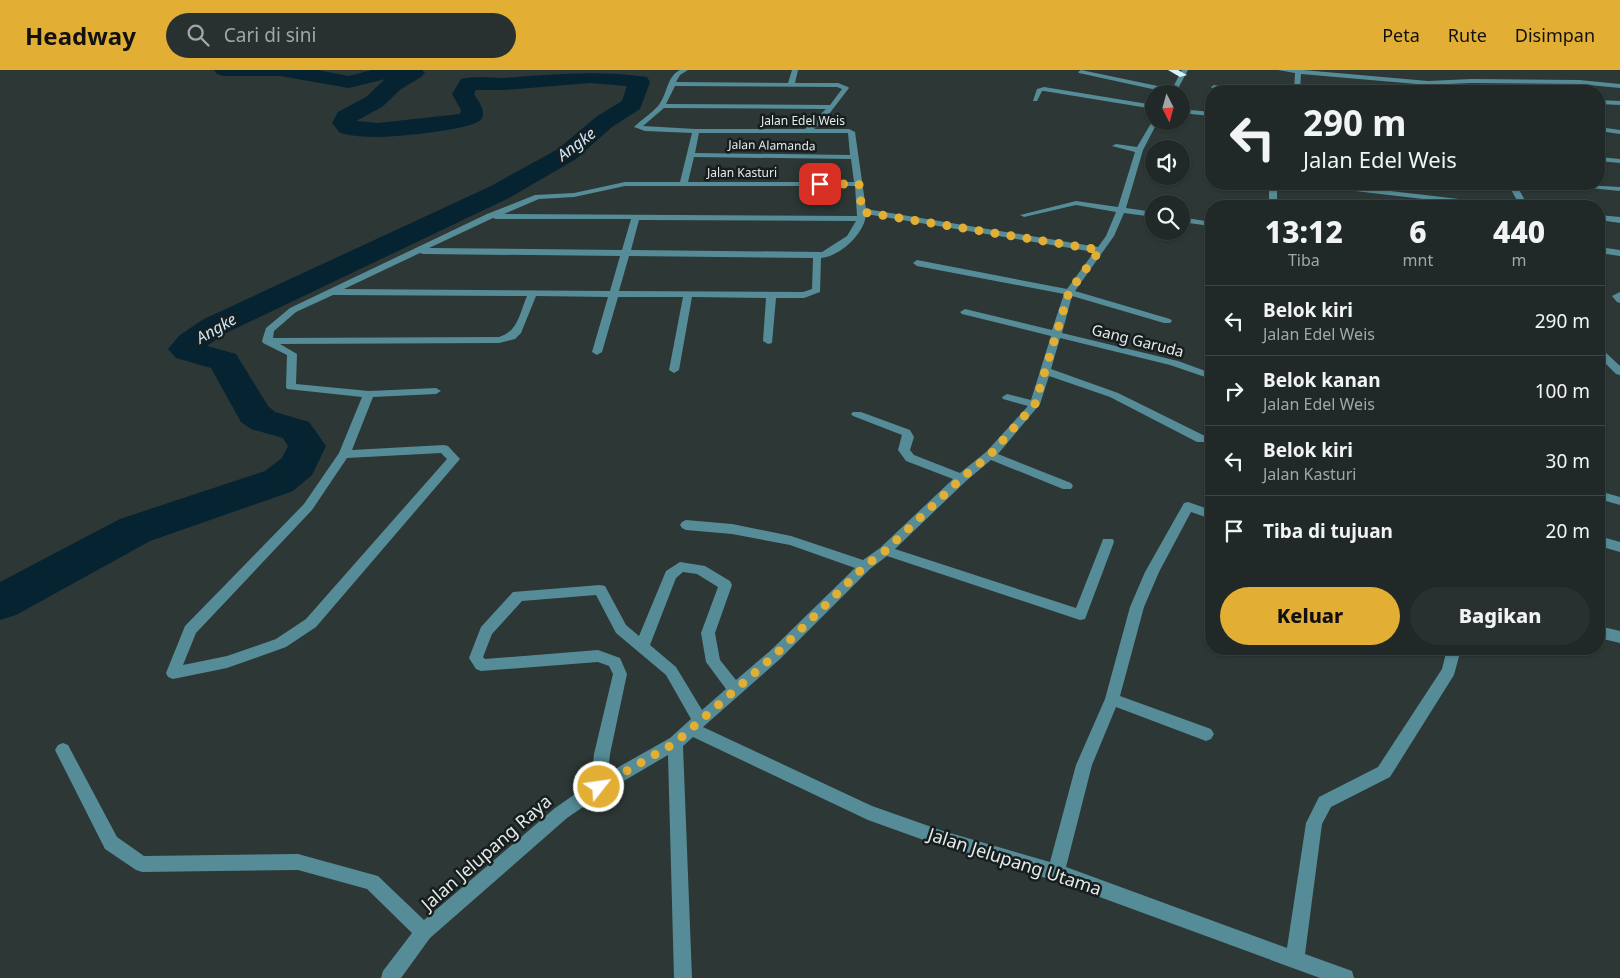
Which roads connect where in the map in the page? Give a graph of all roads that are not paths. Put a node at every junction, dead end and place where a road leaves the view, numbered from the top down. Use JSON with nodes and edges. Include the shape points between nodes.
{"nodes":[{"id":1,"x":685,"y":70,"type":"edge"},
{"id":2,"x":795,"y":70,"type":"edge"},
{"id":3,"x":1172,"y":70,"type":"edge"},
{"id":4,"x":1281,"y":70,"type":"edge"},
{"id":5,"x":1298,"y":71,"type":"edge"},
{"id":6,"x":1081,"y":72,"type":"dead end"},
{"id":7,"x":1184,"y":73,"type":"edge"},
{"id":8,"x":1428,"y":83,"type":"junction"},
{"id":9,"x":672,"y":84,"type":"junction"},
{"id":10,"x":791,"y":84,"type":"junction"},
{"id":11,"x":1177,"y":85,"type":"edge"},
{"id":12,"x":1297,"y":85,"type":"edge"},
{"id":13,"x":1441,"y":85,"type":"edge"},
{"id":14,"x":1145,"y":86,"type":"edge"},
{"id":15,"x":1620,"y":86,"type":"edge"},
{"id":16,"x":1036,"y":100,"type":"dead end"},
{"id":17,"x":1605,"y":102,"type":"edge"},
{"id":18,"x":1620,"y":103,"type":"edge"},
{"id":19,"x":662,"y":106,"type":"junction"},
{"id":20,"x":1145,"y":106,"type":"edge"},
{"id":21,"x":832,"y":107,"type":"junction"},
{"id":22,"x":1190,"y":112,"type":"edge"},
{"id":23,"x":1205,"y":113,"type":"edge"},
{"id":24,"x":1150,"y":130,"type":"edge"},
{"id":25,"x":696,"y":131,"type":"junction"},
{"id":26,"x":807,"y":131,"type":"junction"},
{"id":27,"x":1605,"y":131,"type":"edge"},
{"id":28,"x":1620,"y":132,"type":"edge"},
{"id":29,"x":1116,"y":146,"type":"dead end"},
{"id":30,"x":1139,"y":150,"type":"junction"},
{"id":31,"x":691,"y":155,"type":"junction"},
{"id":32,"x":853,"y":156,"type":"junction"},
{"id":33,"x":1605,"y":160,"type":"edge"},
{"id":34,"x":1620,"y":161,"type":"edge"},
{"id":35,"x":684,"y":183,"type":"junction"},
{"id":36,"x":859,"y":184,"type":"junction"},
{"id":37,"x":1605,"y":188,"type":"edge"},
{"id":38,"x":1620,"y":189,"type":"edge"},
{"id":39,"x":1364,"y":190,"type":"edge"},
{"id":40,"x":1450,"y":200,"type":"edge"},
{"id":41,"x":1121,"y":210,"type":"junction"},
{"id":42,"x":1145,"y":214,"type":"edge"},
{"id":43,"x":862,"y":215,"type":"junction"},
{"id":44,"x":1024,"y":215,"type":"dead end"},
{"id":45,"x":490,"y":216,"type":"junction"},
{"id":46,"x":636,"y":217,"type":"junction"},
{"id":47,"x":1605,"y":219,"type":"edge"},
{"id":48,"x":1190,"y":220,"type":"edge"},
{"id":49,"x":1620,"y":220,"type":"edge"},
{"id":50,"x":1205,"y":223,"type":"edge"},
{"id":51,"x":1100,"y":250,"type":"junction"},
{"id":52,"x":420,"y":251,"type":"junction"},
{"id":53,"x":1605,"y":251,"type":"edge"},
{"id":54,"x":627,"y":252,"type":"junction"},
{"id":55,"x":1620,"y":253,"type":"edge"},
{"id":56,"x":817,"y":255,"type":"junction"},
{"id":57,"x":917,"y":263,"type":"dead end"},
{"id":58,"x":331,"y":292,"type":"junction"},
{"id":59,"x":1069,"y":292,"type":"junction"},
{"id":60,"x":532,"y":294,"type":"junction"},
{"id":61,"x":612,"y":295,"type":"junction"},
{"id":62,"x":688,"y":295,"type":"junction"},
{"id":63,"x":771,"y":295,"type":"junction"},
{"id":64,"x":1620,"y":295,"type":"edge"},
{"id":65,"x":1620,"y":300,"type":"edge"},
{"id":66,"x":965,"y":312,"type":"dead end"},
{"id":67,"x":1167,"y":321,"type":"dead end"},
{"id":68,"x":1057,"y":335,"type":"junction"},
{"id":69,"x":267,"y":341,"type":"junction"},
{"id":70,"x":768,"y":341,"type":"dead end"},
{"id":71,"x":597,"y":352,"type":"dead end"},
{"id":72,"x":1605,"y":357,"type":"edge"},
{"id":73,"x":674,"y":370,"type":"dead end"},
{"id":74,"x":1619,"y":370,"type":"edge"},
{"id":75,"x":1046,"y":372,"type":"junction"},
{"id":76,"x":1205,"y":374,"type":"edge"},
{"id":77,"x":436,"y":392,"type":"dead end"},
{"id":78,"x":369,"y":394,"type":"junction"},
{"id":79,"x":1007,"y":397,"type":"dead end"},
{"id":80,"x":1035,"y":404,"type":"junction"},
{"id":81,"x":857,"y":414,"type":"dead end"},
{"id":82,"x":1201,"y":439,"type":"dead end"},
{"id":83,"x":344,"y":454,"type":"junction"},
{"id":84,"x":990,"y":455,"type":"junction"},
{"id":85,"x":962,"y":478,"type":"junction"},
{"id":86,"x":1067,"y":486,"type":"dead end"},
{"id":87,"x":1605,"y":497,"type":"edge"},
{"id":88,"x":1620,"y":501,"type":"edge"},
{"id":89,"x":1205,"y":513,"type":"edge"},
{"id":90,"x":686,"y":525,"type":"dead end"},
{"id":91,"x":1108,"y":542,"type":"dead end"},
{"id":92,"x":1605,"y":543,"type":"edge"},
{"id":93,"x":1620,"y":547,"type":"edge"},
{"id":94,"x":885,"y":551,"type":"junction"},
{"id":95,"x":865,"y":566,"type":"junction"},
{"id":96,"x":1605,"y":633,"type":"edge"},
{"id":97,"x":1620,"y":637,"type":"edge"},
{"id":98,"x":642,"y":647,"type":"junction"},
{"id":99,"x":1453,"y":655,"type":"edge"},
{"id":100,"x":735,"y":690,"type":"junction"},
{"id":101,"x":1112,"y":699,"type":"junction"},
{"id":102,"x":696,"y":724,"type":"junction"},
{"id":103,"x":1206,"y":734,"type":"dead end"},
{"id":104,"x":675,"y":743,"type":"junction"},
{"id":105,"x":63,"y":750,"type":"dead end"},
{"id":106,"x":599,"y":787,"type":"junction"},
{"id":107,"x":1056,"y":872,"type":"junction"},
{"id":108,"x":424,"y":932,"type":"junction"},
{"id":109,"x":1295,"y":959,"type":"junction"},
{"id":110,"x":390,"y":978,"type":"edge"},
{"id":111,"x":683,"y":978,"type":"edge"},
{"id":112,"x":1345,"y":978,"type":"edge"}],
"edges":[{"from":1,"to":9,"type":"street","via":[[677,74]]},
{"from":2,"to":10,"type":"street"},
{"from":3,"to":7,"type":"highway"},
{"from":4,"to":5,"type":"street"},
{"from":5,"to":8,"type":"street"},
{"from":5,"to":12,"type":"street"},
{"from":6,"to":14,"type":"street"},
{"from":7,"to":11,"type":"street"},
{"from":8,"to":13,"type":"street"},
{"from":8,"to":15,"type":"street","via":[[1579,82]]},
{"from":9,"to":10,"type":"street"},
{"from":9,"to":19,"type":"street"},
{"from":10,"to":21,"type":"street","via":[[844,86],[846,88]]},
{"from":16,"to":20,"type":"street","via":[[1039,90],[1044,89]]},
{"from":17,"to":18,"type":"street"},
{"from":19,"to":21,"type":"street"},
{"from":19,"to":25,"type":"street","name":"Jalan Edel Weis","via":[[638,127]]},
{"from":21,"to":26,"type":"street"},
{"from":22,"to":23,"type":"street"},
{"from":24,"to":30,"type":"street","name":"Jalan Jelupang Raya"},
{"from":25,"to":26,"type":"street","name":"Jalan Edel Weis"},
{"from":25,"to":31,"type":"street"},
{"from":26,"to":32,"type":"street","name":"Jalan Edel Weis","via":[[851,132]]},
{"from":27,"to":28,"type":"street"},
{"from":29,"to":30,"type":"street"},
{"from":30,"to":41,"type":"street","name":"Jalan Jelupang Raya"},
{"from":31,"to":32,"type":"street","name":"Jalan Alamanda"},
{"from":31,"to":35,"type":"street"},
{"from":32,"to":36,"type":"street","name":"Jalan Edel Weis"},
{"from":33,"to":34,"type":"street"},
{"from":35,"to":36,"type":"street","name":"Jalan Kasturi"},
{"from":35,"to":45,"type":"street","name":"Jalan Kasturi","via":[[625,184],[574,195],[538,197]]},
{"from":36,"to":43,"type":"street","name":"Jalan Edel Weis"},
{"from":37,"to":38,"type":"street"},
{"from":39,"to":40,"type":"street"},
{"from":41,"to":42,"type":"street"},
{"from":41,"to":44,"type":"street","via":[[1076,203]]},
{"from":41,"to":51,"type":"street","name":"Jalan Jelupang Raya"},
{"from":43,"to":46,"type":"street"},
{"from":43,"to":51,"type":"street"},
{"from":43,"to":56,"type":"street","via":[[857,231],[846,242],[824,255]]},
{"from":45,"to":46,"type":"street"},
{"from":45,"to":52,"type":"street","name":"Jalan Kasturi"},
{"from":46,"to":54,"type":"street"},
{"from":47,"to":49,"type":"street"},
{"from":48,"to":50,"type":"street"},
{"from":51,"to":59,"type":"street","name":"Jalan Jelupang Raya"},
{"from":52,"to":54,"type":"street"},
{"from":52,"to":58,"type":"street","name":"Jalan Kasturi"},
{"from":53,"to":55,"type":"street"},
{"from":54,"to":56,"type":"street"},
{"from":54,"to":61,"type":"street"},
{"from":56,"to":63,"type":"street","via":[[817,290],[804,295]]},
{"from":57,"to":59,"type":"street"},
{"from":58,"to":60,"type":"street"},
{"from":58,"to":69,"type":"street","name":"Jalan Kasturi","via":[[293,310],[269,330]]},
{"from":59,"to":67,"type":"street"},
{"from":59,"to":68,"type":"street","name":"Jalan Jelupang Raya"},
{"from":60,"to":61,"type":"street"},
{"from":60,"to":69,"type":"street","via":[[518,332],[499,340]]},
{"from":61,"to":62,"type":"street"},
{"from":61,"to":71,"type":"street"},
{"from":62,"to":63,"type":"street"},
{"from":62,"to":73,"type":"street"},
{"from":63,"to":70,"type":"street"},
{"from":64,"to":65,"type":"street","via":[[1617,296]]},
{"from":66,"to":68,"type":"street","name":"Gang Garuda"},
{"from":68,"to":75,"type":"street","name":"Jalan Jelupang Raya"},
{"from":68,"to":76,"type":"street","name":"Gang Garuda","via":[[1174,363]]},
{"from":69,"to":78,"type":"street","via":[[292,354],[291,387]]},
{"from":72,"to":74,"type":"street"},
{"from":75,"to":80,"type":"street","name":"Jalan Jelupang Raya"},
{"from":75,"to":82,"type":"street","via":[[1114,395]]},
{"from":77,"to":78,"type":"street"},
{"from":78,"to":83,"type":"street"},
{"from":79,"to":80,"type":"street"},
{"from":80,"to":84,"type":"street","name":"Jalan Jelupang Raya"},
{"from":81,"to":85,"type":"street","via":[[906,433],[904,450],[910,458]]},
{"from":83,"to":83,"type":"street","via":[[308,507],[190,630],[174,673],[227,662],[281,643],[311,624],[454,459],[444,449]]},
{"from":84,"to":85,"type":"street","name":"Jalan Jelupang Raya"},
{"from":84,"to":86,"type":"street"},
{"from":85,"to":94,"type":"street","name":"Jalan Jelupang Raya"},
{"from":87,"to":88,"type":"street"},
{"from":89,"to":101,"type":"street","via":[[1188,506],[1152,572],[1137,607]]},
{"from":90,"to":95,"type":"street","via":[[792,542]]},
{"from":91,"to":94,"type":"street","via":[[1080,615]]},
{"from":92,"to":93,"type":"street"},
{"from":94,"to":95,"type":"street","name":"Jalan Jelupang Raya"},
{"from":95,"to":100,"type":"street","name":"Jalan Jelupang Raya"},
{"from":96,"to":97,"type":"street"},
{"from":98,"to":100,"type":"street","via":[[671,575],[680,567],[700,569],[725,585],[708,633],[713,662]]},
{"from":98,"to":102,"type":"street","via":[[671,671]]},
{"from":98,"to":106,"type":"street","via":[[621,628],[600,590],[518,596],[486,631],[476,658],[481,665],[598,656],[615,662],[620,674],[602,754]]},
{"from":99,"to":109,"type":"street","via":[[1449,671],[1384,772],[1325,802],[1314,823]]},
{"from":100,"to":102,"type":"street","name":"Jalan Jelupang Raya"},
{"from":101,"to":103,"type":"street"},
{"from":101,"to":107,"type":"street","via":[[1084,765]]},
{"from":102,"to":104,"type":"street","name":"Jalan Jelupang Raya"},
{"from":102,"to":107,"type":"street","name":"Jalan Jelupang Utama","via":[[868,812],[943,839]]},
{"from":104,"to":106,"type":"street","name":"Jalan Jelupang Raya"},
{"from":104,"to":111,"type":"street"},
{"from":105,"to":108,"type":"street","via":[[111,843],[142,864],[298,862],[372,882]]},
{"from":106,"to":108,"type":"street","name":"Jalan Jelupang Raya","via":[[561,813]]},
{"from":107,"to":109,"type":"street","name":"Jalan Jelupang Utama"},
{"from":108,"to":110,"type":"street","name":"Jalan Jelupang Raya"},
{"from":109,"to":112,"type":"street","name":"Jalan Jelupang Utama"}]}
